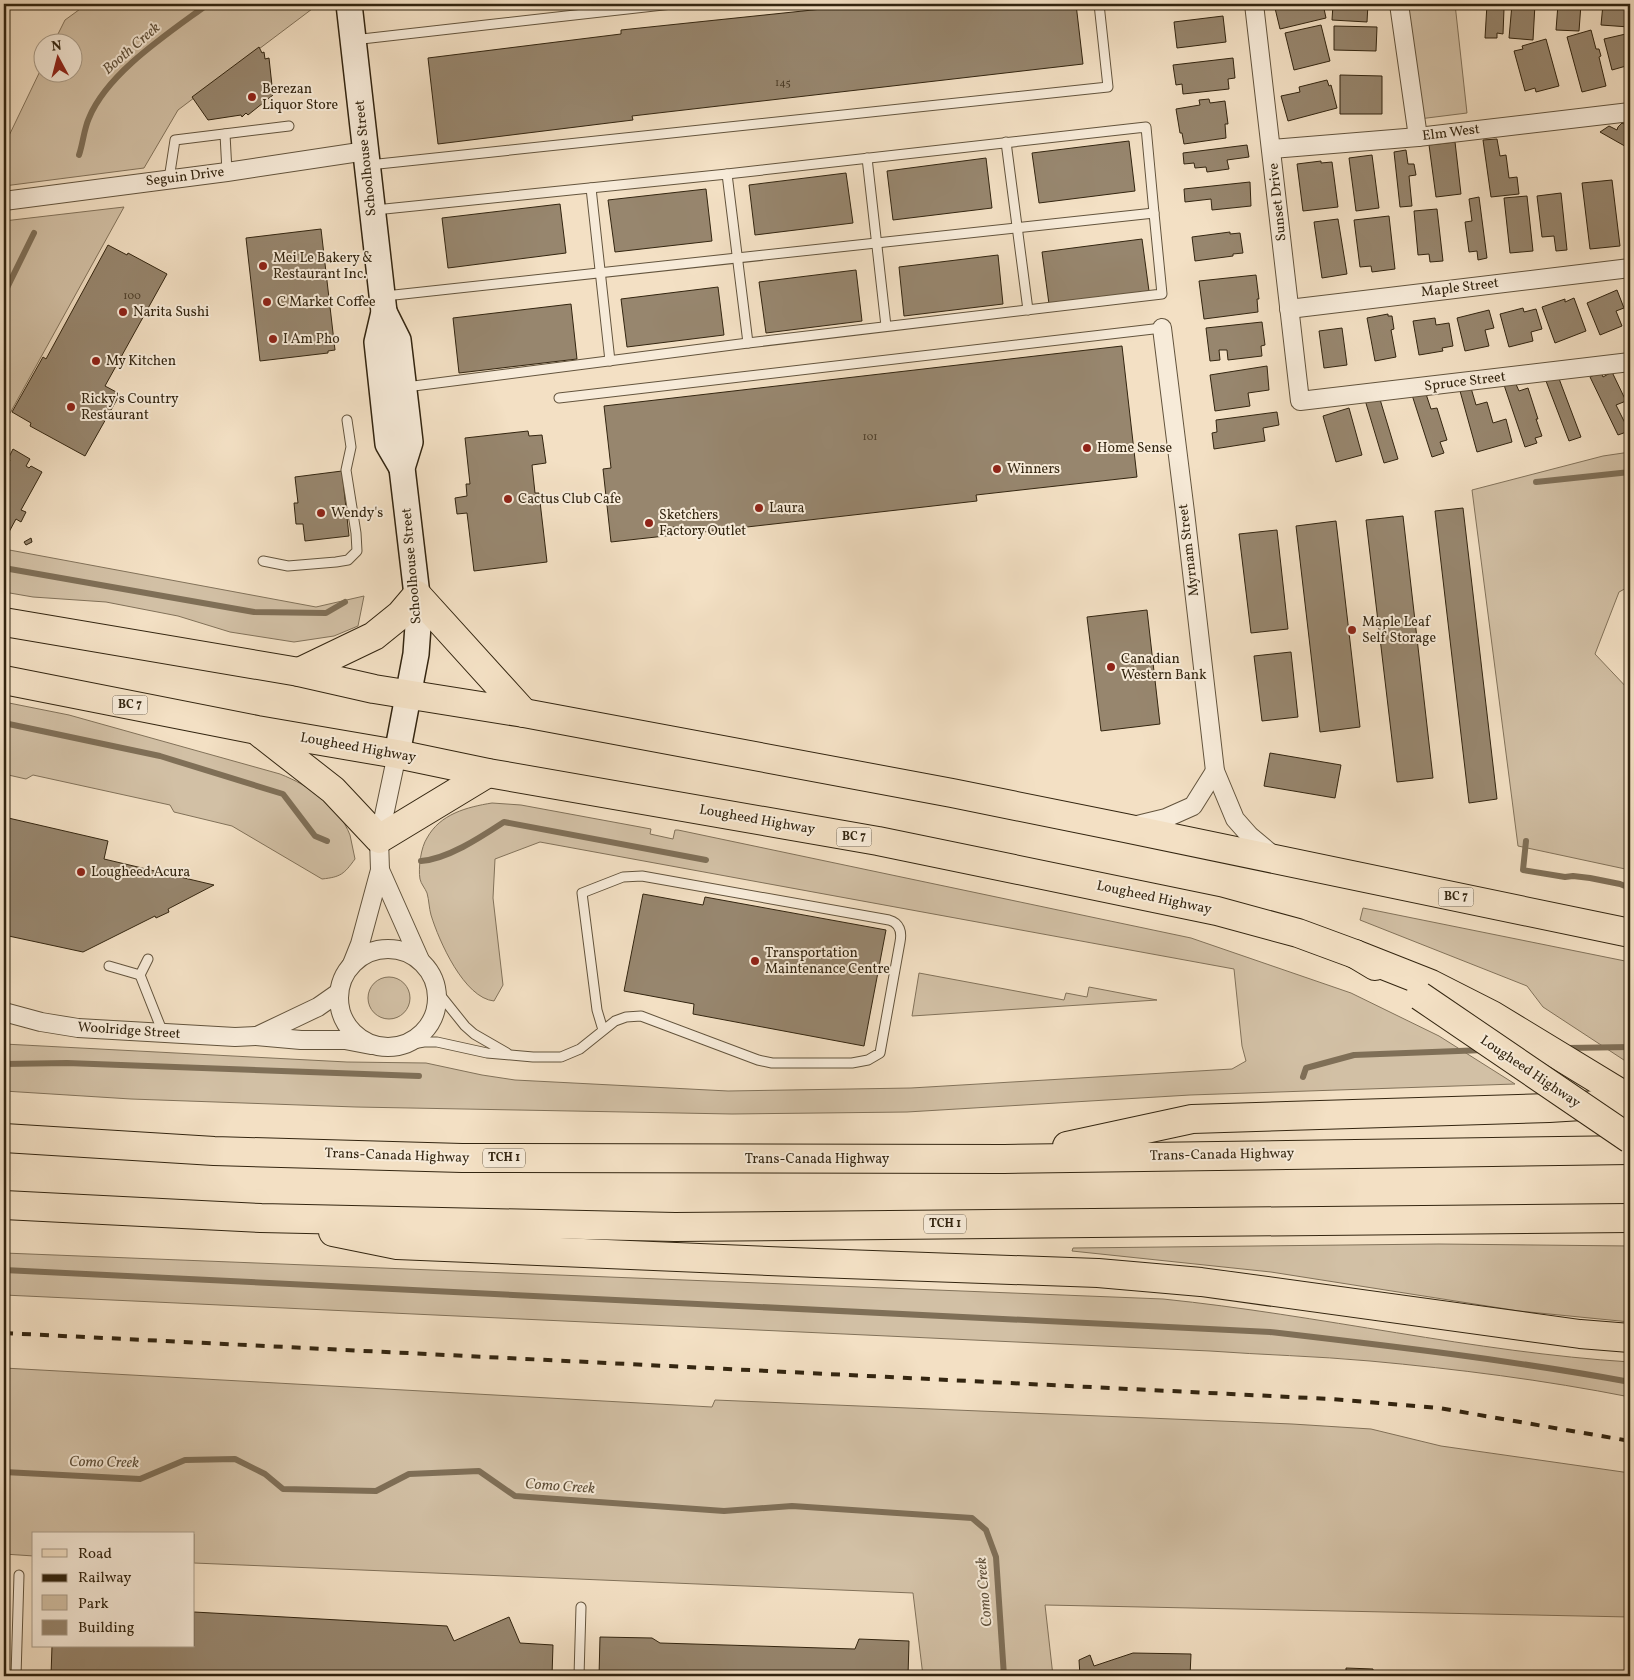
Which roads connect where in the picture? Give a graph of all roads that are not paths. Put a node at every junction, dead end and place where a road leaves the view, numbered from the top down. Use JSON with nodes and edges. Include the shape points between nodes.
{"nodes":[{"id":1,"x":349,"y":4,"type":"edge"},
{"id":2,"x":672,"y":4,"type":"edge"},
{"id":3,"x":1099,"y":4,"type":"edge"},
{"id":4,"x":1254,"y":4,"type":"edge"},
{"id":5,"x":1400,"y":4,"type":"edge"},
{"id":6,"x":353,"y":40,"type":"junction"},
{"id":7,"x":1630,"y":112,"type":"edge"},
{"id":8,"x":289,"y":126,"type":"dead end"},
{"id":9,"x":225,"y":134,"type":"junction"},
{"id":10,"x":1418,"y":137,"type":"junction"},
{"id":11,"x":1006,"y":142,"type":"junction"},
{"id":12,"x":1272,"y":149,"type":"junction"},
{"id":13,"x":367,"y":158,"type":"junction"},
{"id":14,"x":866,"y":158,"type":"junction"},
{"id":15,"x":227,"y":172,"type":"junction"},
{"id":16,"x":727,"y":174,"type":"junction"},
{"id":17,"x":169,"y":179,"type":"junction"},
{"id":18,"x":591,"y":188,"type":"junction"},
{"id":19,"x":4,"y":201,"type":"edge"},
{"id":20,"x":372,"y":210,"type":"junction"},
{"id":21,"x":1154,"y":213,"type":"junction"},
{"id":22,"x":1018,"y":228,"type":"junction"},
{"id":23,"x":877,"y":243,"type":"junction"},
{"id":24,"x":737,"y":258,"type":"junction"},
{"id":25,"x":1630,"y":268,"type":"edge"},
{"id":26,"x":600,"y":273,"type":"junction"},
{"id":27,"x":383,"y":304,"type":"junction"},
{"id":28,"x":1289,"y":309,"type":"junction"},
{"id":29,"x":1028,"y":310,"type":"junction"},
{"id":30,"x":886,"y":326,"type":"junction"},
{"id":31,"x":1162,"y":328,"type":"joint"},
{"id":32,"x":748,"y":343,"type":"junction"},
{"id":33,"x":610,"y":361,"type":"junction"},
{"id":34,"x":1630,"y":362,"type":"edge"},
{"id":35,"x":404,"y":387,"type":"junction"},
{"id":36,"x":559,"y":398,"type":"dead end"},
{"id":37,"x":1300,"y":401,"type":"joint"},
{"id":38,"x":347,"y":420,"type":"dead end"},
{"id":39,"x":402,"y":468,"type":"junction"},
{"id":40,"x":263,"y":562,"type":"dead end"},
{"id":41,"x":417,"y":595,"type":"junction"},
{"id":42,"x":4,"y":622,"type":"edge"},
{"id":43,"x":299,"y":672,"type":"junction"},
{"id":44,"x":4,"y":680,"type":"edge"},
{"id":45,"x":408,"y":694,"type":"junction"},
{"id":46,"x":524,"y":713,"type":"junction"},
{"id":47,"x":257,"y":730,"type":"junction"},
{"id":48,"x":397,"y":754,"type":"junction"},
{"id":49,"x":1215,"y":771,"type":"junction"},
{"id":50,"x":488,"y":773,"type":"junction"},
{"id":51,"x":1125,"y":828,"type":"junction"},
{"id":52,"x":379,"y":839,"type":"junction"},
{"id":53,"x":1281,"y":861,"type":"junction"},
{"id":54,"x":380,"y":870,"type":"junction"},
{"id":55,"x":1630,"y":933,"type":"edge"},
{"id":56,"x":1355,"y":954,"type":"junction"},
{"id":57,"x":148,"y":959,"type":"dead end"},
{"id":58,"x":420,"y":960,"type":"junction"},
{"id":59,"x":352,"y":964,"type":"junction"},
{"id":60,"x":109,"y":966,"type":"dead end"},
{"id":61,"x":140,"y":975,"type":"junction"},
{"id":62,"x":437,"y":991,"type":"junction"},
{"id":63,"x":338,"y":993,"type":"junction"},
{"id":64,"x":4,"y":1012,"type":"edge"},
{"id":65,"x":603,"y":1030,"type":"junction"},
{"id":66,"x":163,"y":1033,"type":"junction"},
{"id":67,"x":256,"y":1036,"type":"junction"},
{"id":68,"x":407,"y":1044,"type":"junction"},
{"id":69,"x":370,"y":1045,"type":"junction"},
{"id":70,"x":509,"y":1054,"type":"junction"},
{"id":71,"x":1630,"y":1099,"type":"edge"},
{"id":72,"x":1630,"y":1103,"type":"edge"},
{"id":73,"x":4,"y":1138,"type":"edge"},
{"id":74,"x":1630,"y":1139,"type":"edge"},
{"id":75,"x":1630,"y":1150,"type":"edge"},
{"id":76,"x":1004,"y":1159,"type":"junction"},
{"id":77,"x":4,"y":1204,"type":"edge"},
{"id":78,"x":261,"y":1218,"type":"junction"},
{"id":79,"x":1630,"y":1218,"type":"edge"},
{"id":80,"x":1630,"y":1338,"type":"edge"},
{"id":81,"x":19,"y":1575,"type":"dead end"},
{"id":82,"x":581,"y":1607,"type":"dead end"},
{"id":83,"x":16,"y":1676,"type":"edge"},
{"id":84,"x":579,"y":1676,"type":"edge"}],
"edges":[{"from":1,"to":6,"type":"main road","name":"Schoolhouse Street"},
{"from":2,"to":6,"type":"lane"},
{"from":3,"to":13,"type":"lane","via":[[1108,87]]},
{"from":4,"to":12,"type":"street","name":"Sunset Drive"},
{"from":5,"to":10,"type":"street"},
{"from":6,"to":13,"type":"main road","name":"Schoolhouse Street"},
{"from":7,"to":10,"type":"street","name":"Elm West"},
{"from":8,"to":9,"type":"lane"},
{"from":9,"to":15,"type":"lane"},
{"from":9,"to":17,"type":"lane","via":[[175,140]]},
{"from":10,"to":12,"type":"street","name":"Elm West"},
{"from":11,"to":14,"type":"lane"},
{"from":11,"to":21,"type":"lane","via":[[1146,127]]},
{"from":11,"to":22,"type":"lane"},
{"from":12,"to":28,"type":"street","name":"Sunset Drive"},
{"from":13,"to":15,"type":"street","name":"Seguin Drive"},
{"from":13,"to":20,"type":"main road","name":"Schoolhouse Street"},
{"from":14,"to":16,"type":"lane"},
{"from":14,"to":23,"type":"lane"},
{"from":15,"to":17,"type":"street","name":"Seguin Drive"},
{"from":16,"to":18,"type":"lane"},
{"from":16,"to":24,"type":"lane"},
{"from":17,"to":19,"type":"street","name":"Seguin Drive"},
{"from":18,"to":20,"type":"lane"},
{"from":18,"to":26,"type":"lane"},
{"from":20,"to":27,"type":"main road","name":"Schoolhouse Street"},
{"from":21,"to":22,"type":"lane"},
{"from":21,"to":29,"type":"lane","via":[[1162,294]]},
{"from":22,"to":23,"type":"lane"},
{"from":22,"to":29,"type":"lane"},
{"from":23,"to":24,"type":"lane"},
{"from":23,"to":30,"type":"lane"},
{"from":24,"to":26,"type":"lane"},
{"from":24,"to":32,"type":"lane"},
{"from":25,"to":28,"type":"street","name":"Maple Street"},
{"from":26,"to":27,"type":"lane"},
{"from":26,"to":33,"type":"lane"},
{"from":27,"to":35,"type":"main road","name":"Schoolhouse Street","via":[[398,340]]},
{"from":27,"to":39,"type":"main road","name":"Schoolhouse Street","via":[[377,342],[388,444]]},
{"from":28,"to":37,"type":"street","name":"Sunset Drive"},
{"from":29,"to":30,"type":"lane"},
{"from":30,"to":32,"type":"lane"},
{"from":31,"to":36,"type":"lane"},
{"from":31,"to":49,"type":"street","name":"Myrnam Street"},
{"from":32,"to":33,"type":"lane"},
{"from":33,"to":35,"type":"lane"},
{"from":34,"to":37,"type":"street","name":"Spruce Street"},
{"from":35,"to":39,"type":"main road","name":"Schoolhouse Street","via":[[410,442]]},
{"from":38,"to":40,"type":"lane","via":[[351,447],[346,470],[356,551],[348,560],[336,562],[288,566]]},
{"from":39,"to":41,"type":"main road","name":"Schoolhouse Street"},
{"from":41,"to":43,"type":"main road","via":[[400,615],[374,636]]},
{"from":41,"to":45,"type":"main road","name":"Schoolhouse Street","via":[[416,654]]},
{"from":41,"to":46,"type":"main road"},
{"from":42,"to":43,"type":"main road","number":"BC 7"},
{"from":43,"to":45,"type":"main road","number":"BC 7"},
{"from":44,"to":47,"type":"main road","name":"Lougheed Highway","number":"BC 7"},
{"from":45,"to":46,"type":"main road","number":"BC 7"},
{"from":45,"to":48,"type":"main road","name":"Schoolhouse Street"},
{"from":46,"to":51,"type":"main road","number":"BC 7"},
{"from":47,"to":48,"type":"main road","name":"Lougheed Highway","number":"BC 7"},
{"from":47,"to":52,"type":"main road","via":[[333,790]]},
{"from":48,"to":50,"type":"main road","name":"Lougheed Highway","number":"BC 7"},
{"from":48,"to":52,"type":"street","name":"Schoolhouse Street"},
{"from":49,"to":51,"type":"street","via":[[1193,806],[1166,818]]},
{"from":49,"to":53,"type":"street","name":"Myrnam Street","via":[[1235,819]]},
{"from":50,"to":52,"type":"main road"},
{"from":50,"to":56,"type":"main road","name":"Lougheed Highway","number":"BC 7","via":[[878,841],[1198,907],[1298,933]]},
{"from":51,"to":53,"type":"main road","number":"BC 7"},
{"from":52,"to":54,"type":"street","name":"Schoolhouse Street"},
{"from":53,"to":55,"type":"main road","number":"BC 7"},
{"from":54,"to":58,"type":"street","name":"Schoolhouse Street"},
{"from":54,"to":59,"type":"street","name":"Schoolhouse Street"},
{"from":56,"to":71,"type":"main road","via":[[1492,1015]]},
{"from":56,"to":74,"type":"main road","name":"Lougheed Highway","number":"BC 7","bridge":true},
{"from":57,"to":61,"type":"lane"},
{"from":58,"to":59,"type":"street","via":[[407,952],[392,949],[377,950]]},
{"from":58,"to":62,"type":"street","via":[[428,968]]},
{"from":59,"to":63,"type":"street"},
{"from":60,"to":61,"type":"lane"},
{"from":61,"to":66,"type":"lane"},
{"from":62,"to":68,"type":"street","via":[[437,1007],[431,1023],[421,1036]]},
{"from":62,"to":70,"type":"lane","via":[[474,1034]]},
{"from":63,"to":67,"type":"street","name":"Woolridge Street","via":[[318,1007]]},
{"from":63,"to":69,"type":"street","via":[[339,1009],[345,1024],[356,1037]]},
{"from":64,"to":66,"type":"street","name":"Woolridge Street","via":[[78,1028]]},
{"from":65,"to":65,"type":"lane","via":[[615,1021],[641,1016],[758,1060],[787,1064],[868,1060],[880,1053],[901,933],[898,926],[889,920],[642,876],[623,877],[582,893],[597,1010]]},
{"from":65,"to":70,"type":"lane","via":[[580,1049],[561,1057]]},
{"from":66,"to":67,"type":"street","name":"Woolridge Street"},
{"from":67,"to":69,"type":"street","name":"Woolridge Street","via":[[345,1040]]},
{"from":68,"to":69,"type":"street","via":[[395,1048]]},
{"from":68,"to":70,"type":"lane","via":[[437,1042],[487,1053]]},
{"from":72,"to":76,"type":"main road","via":[[1539,1109],[1192,1119]]},
{"from":73,"to":76,"type":"main road","name":"Trans-Canada Highway","number":"TCH 1","via":[[214,1151],[462,1158]]},
{"from":75,"to":76,"type":"main road","name":"Trans-Canada Highway","number":"TCH 1"},
{"from":77,"to":78,"type":"main road","number":"TCH 1"},
{"from":78,"to":79,"type":"main road","number":"TCH 1","via":[[675,1227]]},
{"from":78,"to":80,"type":"main road","via":[[397,1245],[1117,1275],[1201,1282]]},
{"from":81,"to":83,"type":"lane"},
{"from":82,"to":84,"type":"lane"}]}
